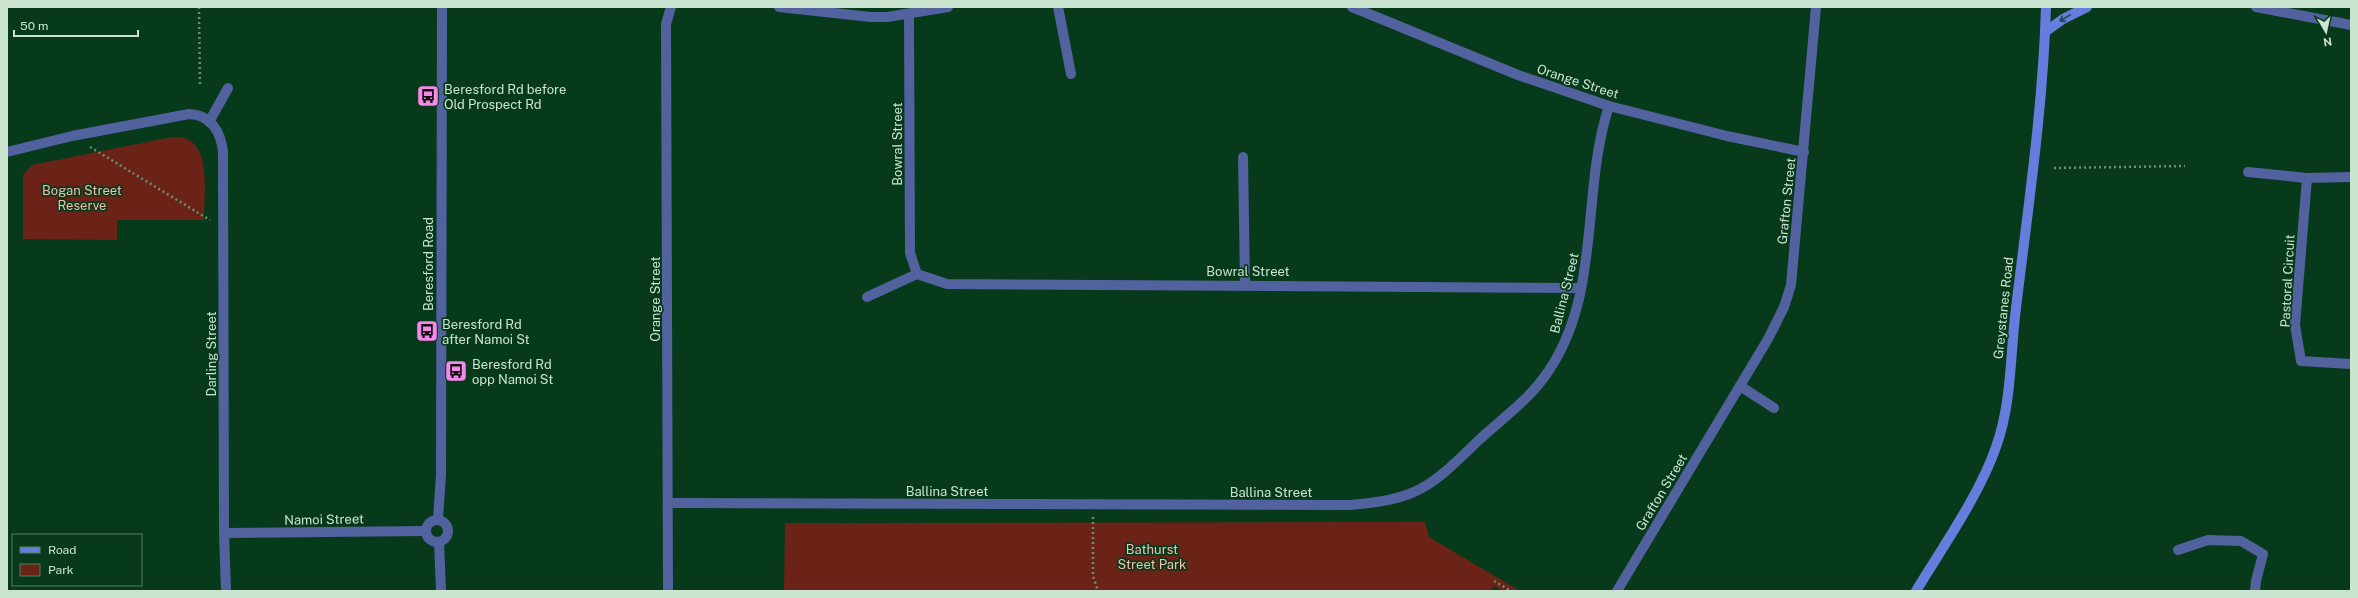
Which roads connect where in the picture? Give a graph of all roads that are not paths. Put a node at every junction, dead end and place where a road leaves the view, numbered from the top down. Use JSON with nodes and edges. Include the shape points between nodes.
{"nodes":[{"id":1,"x":442,"y":7,"type":"edge"},
{"id":2,"x":671,"y":7,"type":"edge"},
{"id":3,"x":779,"y":7,"type":"edge"},
{"id":4,"x":948,"y":7,"type":"edge"},
{"id":5,"x":1058,"y":7,"type":"edge"},
{"id":6,"x":1352,"y":7,"type":"edge"},
{"id":7,"x":1816,"y":7,"type":"edge"},
{"id":8,"x":2046,"y":7,"type":"edge"},
{"id":9,"x":2087,"y":7,"type":"edge"},
{"id":10,"x":2256,"y":7,"type":"edge"},
{"id":11,"x":909,"y":14,"type":"junction"},
{"id":12,"x":2351,"y":25,"type":"edge"},
{"id":13,"x":2045,"y":32,"type":"junction"},
{"id":14,"x":1071,"y":74,"type":"dead end"},
{"id":15,"x":228,"y":88,"type":"dead end"},
{"id":16,"x":1609,"y":106,"type":"junction"},
{"id":17,"x":209,"y":122,"type":"junction"},
{"id":18,"x":7,"y":152,"type":"edge"},
{"id":19,"x":1804,"y":152,"type":"junction"},
{"id":20,"x":1244,"y":157,"type":"dead end"},
{"id":21,"x":2248,"y":172,"type":"dead end"},
{"id":22,"x":2351,"y":177,"type":"edge"},
{"id":23,"x":2307,"y":178,"type":"junction"},
{"id":24,"x":917,"y":274,"type":"junction"},
{"id":25,"x":1245,"y":284,"type":"junction"},
{"id":26,"x":1581,"y":288,"type":"junction"},
{"id":27,"x":867,"y":297,"type":"dead end"},
{"id":28,"x":2351,"y":364,"type":"edge"},
{"id":29,"x":1740,"y":386,"type":"junction"},
{"id":30,"x":1774,"y":408,"type":"dead end"},
{"id":31,"x":668,"y":503,"type":"junction"},
{"id":32,"x":438,"y":520,"type":"junction"},
{"id":33,"x":426,"y":531,"type":"junction"},
{"id":34,"x":224,"y":533,"type":"junction"},
{"id":35,"x":439,"y":542,"type":"junction"},
{"id":36,"x":2178,"y":550,"type":"dead end"},
{"id":37,"x":226,"y":591,"type":"edge"},
{"id":38,"x":442,"y":591,"type":"edge"},
{"id":39,"x":668,"y":591,"type":"edge"},
{"id":40,"x":1617,"y":591,"type":"edge"},
{"id":41,"x":1916,"y":591,"type":"edge"},
{"id":42,"x":2255,"y":591,"type":"edge"}],
"edges":[{"from":1,"to":32,"type":"street","name":"Beresford Road","via":[[441,474]]},
{"from":2,"to":31,"type":"street","name":"Orange Street","via":[[666,24]]},
{"from":3,"to":11,"type":"street","via":[[871,17]]},
{"from":4,"to":11,"type":"street"},
{"from":5,"to":14,"type":"street"},
{"from":6,"to":16,"type":"street","name":"Orange Street","via":[[1518,75]]},
{"from":7,"to":19,"type":"street","name":"Grafton Street"},
{"from":8,"to":13,"type":"main road","name":"Greystanes Road"},
{"from":9,"to":13,"type":"main road","one_way":true},
{"from":10,"to":12,"type":"street"},
{"from":11,"to":24,"type":"street","name":"Bowral Street","via":[[910,253]]},
{"from":13,"to":41,"type":"main road","name":"Greystanes Road","via":[[2039,107],[2002,431],[1985,475]]},
{"from":15,"to":17,"type":"street"},
{"from":16,"to":19,"type":"street","name":"Orange Street","via":[[1727,136]]},
{"from":16,"to":26,"type":"street","name":"Ballina Street","via":[[1602,128],[1586,268]]},
{"from":17,"to":18,"type":"street","via":[[198,115],[188,114],[72,136]]},
{"from":17,"to":34,"type":"street","name":"Darling Street","via":[[217,130],[222,146]]},
{"from":19,"to":29,"type":"street","name":"Grafton Street","via":[[1791,285],[1784,307]]},
{"from":20,"to":25,"type":"street"},
{"from":21,"to":23,"type":"street"},
{"from":22,"to":23,"type":"street"},
{"from":23,"to":28,"type":"street","name":"Pastoral Circuit","via":[[2295,325],[2302,361]]},
{"from":24,"to":25,"type":"street","name":"Bowral Street","via":[[947,284]]},
{"from":24,"to":27,"type":"street"},
{"from":25,"to":26,"type":"street","name":"Bowral Street"},
{"from":26,"to":31,"type":"street","name":"Ballina Street","via":[[1566,341],[1537,386],[1441,476],[1412,494],[1400,498],[1350,505]]},
{"from":29,"to":30,"type":"street"},
{"from":29,"to":40,"type":"street","name":"Grafton Street"},
{"from":31,"to":39,"type":"street","name":"Orange Street"},
{"from":32,"to":33,"type":"street","via":[[430,522]]},
{"from":32,"to":35,"type":"street","via":[[444,522],[448,529],[446,538]]},
{"from":33,"to":34,"type":"street","name":"Namoi Street"},
{"from":33,"to":35,"type":"street","via":[[431,541]]},
{"from":34,"to":37,"type":"street","name":"Darling Street"},
{"from":35,"to":38,"type":"street"},
{"from":36,"to":42,"type":"street","via":[[2208,540],[2241,541],[2263,554]]}]}
